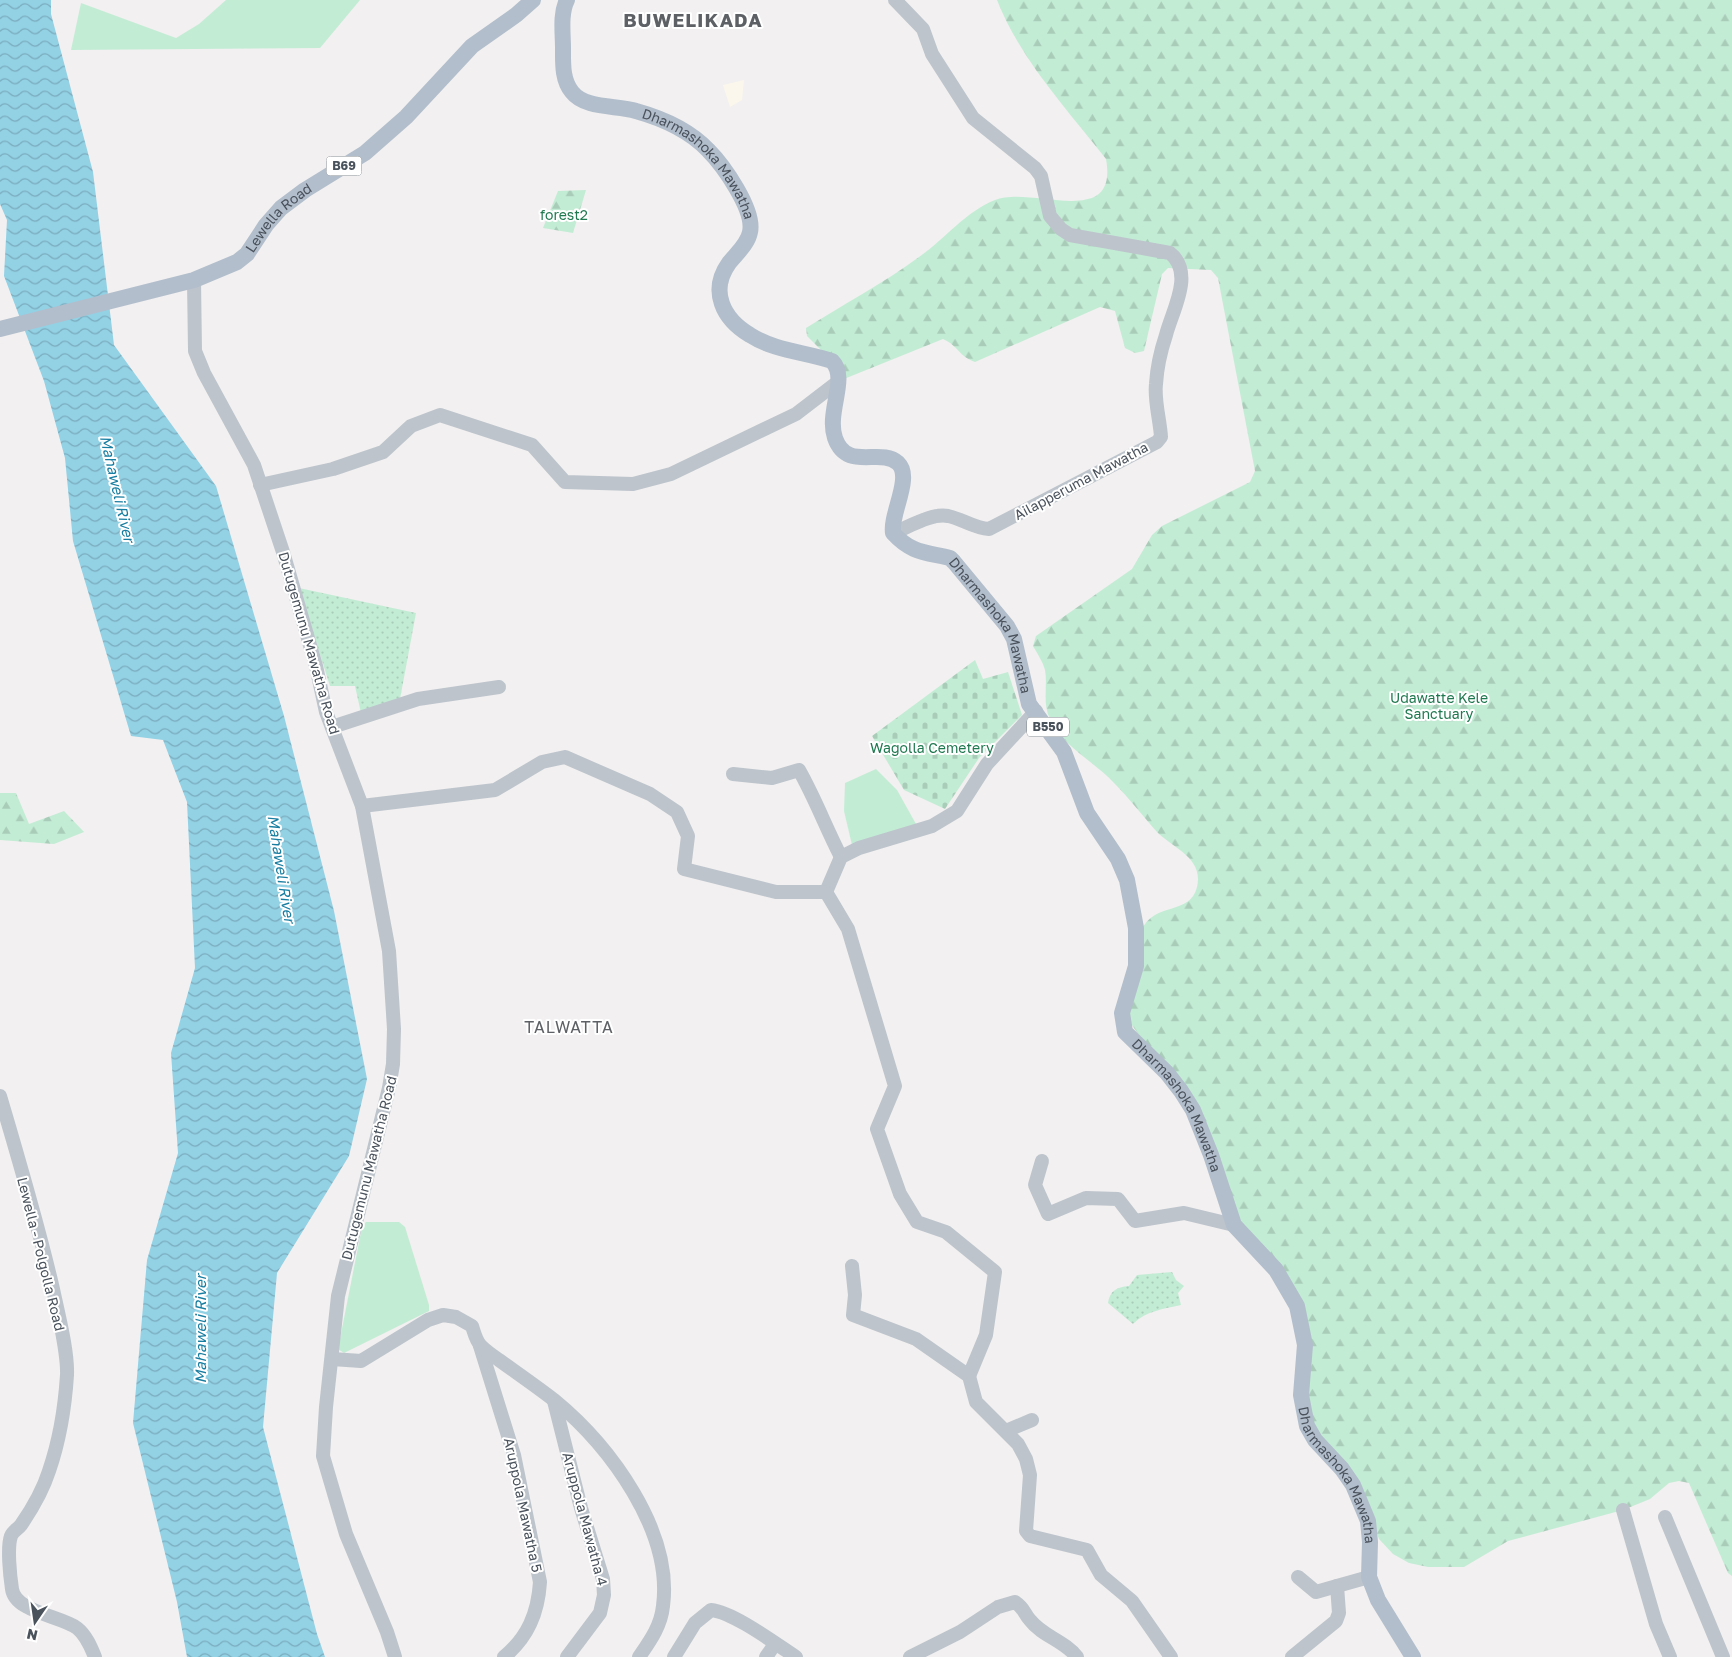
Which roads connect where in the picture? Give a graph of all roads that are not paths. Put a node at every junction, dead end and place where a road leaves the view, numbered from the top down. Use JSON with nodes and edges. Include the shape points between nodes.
{"nodes":[{"id":1,"x":533,"y":0,"type":"edge"},
{"id":2,"x":567,"y":0,"type":"edge"},
{"id":3,"x":896,"y":0,"type":"edge"},
{"id":4,"x":194,"y":280,"type":"junction"},
{"id":5,"x":4,"y":328,"type":"edge"},
{"id":6,"x":839,"y":381,"type":"junction"},
{"id":7,"x":260,"y":485,"type":"junction"},
{"id":8,"x":893,"y":533,"type":"junction"},
{"id":9,"x":500,"y":686,"type":"dead end"},
{"id":10,"x":1036,"y":711,"type":"junction"},
{"id":11,"x":332,"y":727,"type":"junction"},
{"id":12,"x":733,"y":774,"type":"dead end"},
{"id":13,"x":362,"y":806,"type":"junction"},
{"id":14,"x":840,"y":857,"type":"junction"},
{"id":15,"x":826,"y":892,"type":"junction"},
{"id":16,"x":0,"y":1096,"type":"edge"},
{"id":17,"x":1042,"y":1161,"type":"dead end"},
{"id":18,"x":1234,"y":1225,"type":"junction"},
{"id":19,"x":852,"y":1266,"type":"dead end"},
{"id":20,"x":480,"y":1346,"type":"junction"},
{"id":21,"x":332,"y":1359,"type":"junction"},
{"id":22,"x":969,"y":1376,"type":"junction"},
{"id":23,"x":554,"y":1401,"type":"junction"},
{"id":24,"x":1032,"y":1420,"type":"dead end"},
{"id":25,"x":1006,"y":1431,"type":"junction"},
{"id":26,"x":1623,"y":1510,"type":"dead end"},
{"id":27,"x":1665,"y":1517,"type":"dead end"},
{"id":28,"x":1298,"y":1577,"type":"dead end"},
{"id":29,"x":1369,"y":1577,"type":"junction"},
{"id":30,"x":1337,"y":1586,"type":"junction"},
{"id":31,"x":775,"y":1644,"type":"junction"},
{"id":32,"x":95,"y":1657,"type":"edge"},
{"id":33,"x":395,"y":1657,"type":"edge"},
{"id":34,"x":504,"y":1657,"type":"edge"},
{"id":35,"x":567,"y":1657,"type":"edge"},
{"id":36,"x":639,"y":1657,"type":"edge"},
{"id":37,"x":674,"y":1657,"type":"edge"},
{"id":38,"x":766,"y":1657,"type":"edge"},
{"id":39,"x":796,"y":1657,"type":"edge"},
{"id":40,"x":910,"y":1657,"type":"edge"},
{"id":41,"x":1077,"y":1657,"type":"edge"},
{"id":42,"x":1171,"y":1657,"type":"edge"},
{"id":43,"x":1292,"y":1657,"type":"edge"},
{"id":44,"x":1413,"y":1657,"type":"edge"},
{"id":45,"x":1670,"y":1657,"type":"edge"},
{"id":46,"x":1723,"y":1657,"type":"edge"}],
"edges":[{"from":1,"to":4,"type":"main road","name":"Lewella Road","number":"B69","via":[[468,50],[406,117],[365,153],[281,208],[242,259]]},
{"from":2,"to":6,"type":"main road","name":"Dharmashoka Mawatha","via":[[563,22],[564,73],[572,93],[591,103],[635,110],[665,121],[693,137],[708,149],[742,198],[751,232],[722,276],[718,292],[722,310],[749,335],[771,346],[832,361],[837,366]]},
{"from":3,"to":8,"type":"street","name":"Ailapperuma Mawatha","via":[[923,29],[932,54],[973,118],[1041,176],[1050,216],[1061,229],[1082,239],[1170,253],[1176,258],[1182,280],[1155,386],[1162,437],[989,529],[949,516],[939,516]]},
{"from":4,"to":5,"type":"main road","name":"Lewella Road","number":"B69"},
{"from":4,"to":7,"type":"street","name":"Dutugemunu Mawatha Road","via":[[195,351],[254,465]]},
{"from":6,"to":7,"type":"street","via":[[796,414],[671,474],[633,484],[565,482],[532,445],[440,416],[411,426],[383,452],[333,469]]},
{"from":6,"to":8,"type":"main road","via":[[832,423],[835,440],[854,457],[888,458],[902,469],[902,485],[893,515]]},
{"from":7,"to":11,"type":"street","name":"Dutugemunu Mawatha Road","via":[[283,552]]},
{"from":8,"to":10,"type":"main road","name":"Dharmashoka Mawatha","number":"B550","via":[[913,550],[950,558],[1007,626],[1017,650],[1026,695]]},
{"from":9,"to":11,"type":"street","via":[[418,699]]},
{"from":10,"to":14,"type":"street","via":[[987,764],[958,811],[932,826]]},
{"from":10,"to":18,"type":"main road","name":"Dharmashoka Mawatha","number":"B550","via":[[1064,752],[1087,813],[1118,859],[1127,880],[1136,928],[1136,966],[1122,1013],[1125,1032],[1167,1073],[1193,1110]]},
{"from":11,"to":13,"type":"street","name":"Dutugemunu Mawatha Road"},
{"from":12,"to":14,"type":"street","via":[[772,778],[799,770]]},
{"from":13,"to":15,"type":"street","via":[[495,790],[542,762],[565,757],[650,794],[677,812],[688,836],[684,869],[776,892]]},
{"from":13,"to":21,"type":"street","name":"Dutugemunu Mawatha Road","via":[[389,951],[393,1064],[390,1088],[338,1296]]},
{"from":14,"to":15,"type":"street"},
{"from":15,"to":22,"type":"street","via":[[848,929],[895,1086],[878,1129],[900,1194],[918,1222],[946,1232],[995,1272],[986,1335]]},
{"from":16,"to":32,"type":"street","name":"Lewella - Polgolla Road","via":[[49,1274],[67,1374],[50,1471],[40,1493],[12,1534],[9,1545],[12,1591],[16,1599],[26,1606],[78,1629]]},
{"from":17,"to":18,"type":"street","via":[[1035,1185],[1048,1214],[1086,1198],[1118,1198],[1135,1221],[1184,1213]]},
{"from":18,"to":29,"type":"main road","name":"Dharmashoka Mawatha","number":"B550","via":[[1276,1270],[1297,1306],[1305,1345],[1302,1410],[1314,1440],[1342,1469],[1363,1507],[1370,1542]]},
{"from":19,"to":22,"type":"street","via":[[853,1315],[916,1339]]},
{"from":20,"to":21,"type":"street","name":"Aruppola Mawatha 5","via":[[472,1326],[456,1317],[443,1315],[428,1320],[361,1361]]},
{"from":20,"to":23,"type":"street"},
{"from":20,"to":34,"type":"street","name":"Aruppola Mawatha 5","via":[[514,1455],[540,1582],[534,1617],[525,1635]]},
{"from":21,"to":33,"type":"street","name":"Dutugemunu Mawatha Road","via":[[323,1456],[346,1534]]},
{"from":22,"to":25,"type":"street","via":[[976,1402]]},
{"from":23,"to":35,"type":"street","name":"Aruppola Mawatha 4","via":[[603,1579],[604,1595],[600,1613]]},
{"from":23,"to":36,"type":"street","via":[[587,1430],[612,1459],[645,1516],[660,1554],[665,1581],[663,1608],[655,1632]]},
{"from":24,"to":25,"type":"street"},
{"from":25,"to":42,"type":"street","via":[[1018,1444],[1030,1475],[1026,1531],[1030,1536],[1087,1550],[1101,1575],[1132,1601]]},
{"from":26,"to":45,"type":"street","via":[[1656,1624]]},
{"from":27,"to":46,"type":"street"},
{"from":28,"to":30,"type":"street","via":[[1316,1592]]},
{"from":29,"to":30,"type":"street"},
{"from":29,"to":44,"type":"main road","name":"Dharmashoka Mawatha","number":"B550","via":[[1378,1600]]},
{"from":30,"to":43,"type":"street","via":[[1339,1613],[1336,1621]]},
{"from":31,"to":37,"type":"street","via":[[732,1617],[711,1610],[695,1623]]},
{"from":31,"to":38,"type":"street"},
{"from":31,"to":39,"type":"street"},
{"from":40,"to":41,"type":"street","via":[[960,1632],[998,1607],[1015,1602],[1024,1608],[1028,1619],[1040,1630]]}]}
